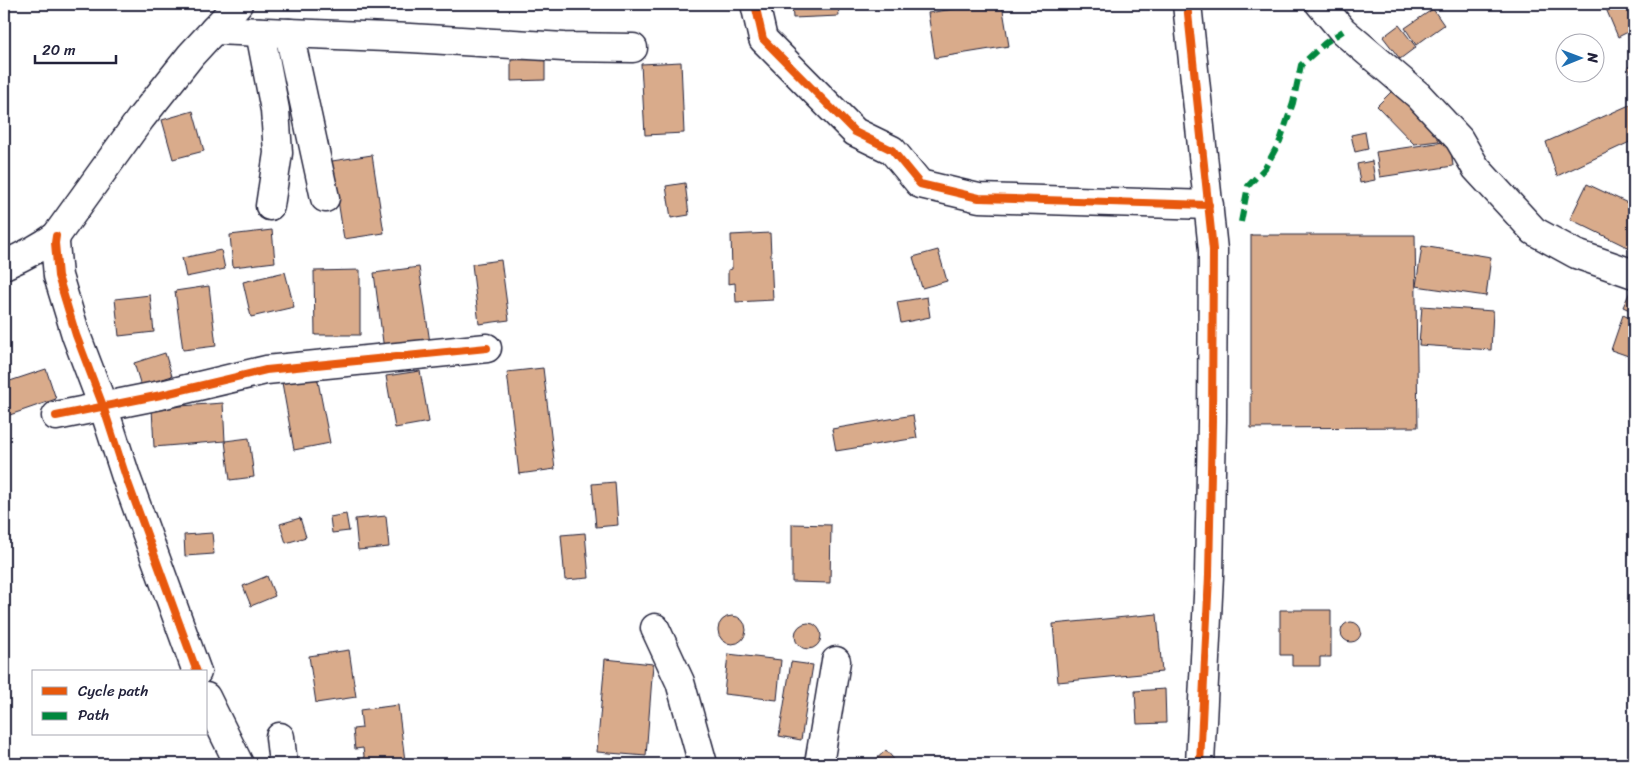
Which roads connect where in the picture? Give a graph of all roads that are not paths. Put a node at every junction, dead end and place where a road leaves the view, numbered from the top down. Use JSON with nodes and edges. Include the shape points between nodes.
{"nodes":[{"id":1,"x":238,"y":4,"type":"edge"},
{"id":2,"x":755,"y":4,"type":"edge"},
{"id":3,"x":1187,"y":4,"type":"edge"},
{"id":4,"x":1320,"y":4,"type":"edge"},
{"id":5,"x":214,"y":30,"type":"junction"},
{"id":6,"x":260,"y":32,"type":"junction"},
{"id":7,"x":289,"y":33,"type":"junction"},
{"id":8,"x":633,"y":48,"type":"dead end"},
{"id":9,"x":325,"y":198,"type":"dead end"},
{"id":10,"x":1209,"y":205,"type":"junction"},
{"id":11,"x":270,"y":206,"type":"dead end"},
{"id":12,"x":56,"y":236,"type":"junction"},
{"id":13,"x":4,"y":265,"type":"edge"},
{"id":14,"x":1634,"y":274,"type":"edge"},
{"id":15,"x":487,"y":348,"type":"dead end"},
{"id":16,"x":103,"y":406,"type":"junction"},
{"id":17,"x":56,"y":416,"type":"dead end"},
{"id":18,"x":655,"y":628,"type":"dead end"},
{"id":19,"x":836,"y":661,"type":"dead end"},
{"id":20,"x":195,"y":670,"type":"edge"},
{"id":21,"x":208,"y":701,"type":"edge"},
{"id":22,"x":280,"y":737,"type":"dead end"},
{"id":23,"x":239,"y":764,"type":"edge"},
{"id":24,"x":284,"y":764,"type":"edge"},
{"id":25,"x":703,"y":764,"type":"edge"},
{"id":26,"x":819,"y":764,"type":"edge"},
{"id":27,"x":1200,"y":764,"type":"edge"}],
"edges":[{"from":1,"to":5,"type":"street"},
{"from":2,"to":10,"type":"street","via":[[763,39],[855,132],[892,150],[920,184],[979,198]]},
{"from":3,"to":10,"type":"street"},
{"from":4,"to":14,"type":"street","via":[[1343,31],[1418,95],[1458,140],[1476,168],[1534,231],[1576,254]]},
{"from":5,"to":6,"type":"street"},
{"from":5,"to":12,"type":"street","via":[[141,118]]},
{"from":6,"to":7,"type":"street"},
{"from":6,"to":11,"type":"street","via":[[275,110],[278,153]]},
{"from":7,"to":8,"type":"street"},
{"from":7,"to":9,"type":"street"},
{"from":10,"to":27,"type":"street","via":[[1213,250],[1212,431]]},
{"from":12,"to":13,"type":"street"},
{"from":12,"to":16,"type":"street","via":[[58,276]]},
{"from":15,"to":16,"type":"street","via":[[266,370]]},
{"from":16,"to":17,"type":"street"},
{"from":16,"to":20,"type":"street"},
{"from":18,"to":25,"type":"street","via":[[680,682]]},
{"from":19,"to":26,"type":"street"},
{"from":21,"to":23,"type":"street"},
{"from":22,"to":24,"type":"street"}]}
